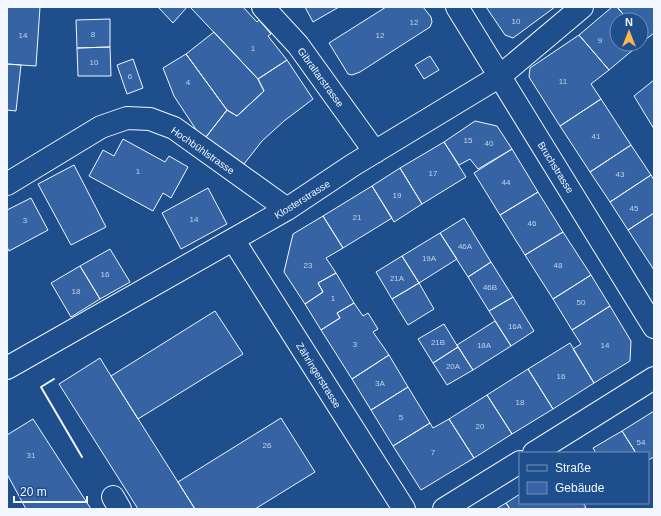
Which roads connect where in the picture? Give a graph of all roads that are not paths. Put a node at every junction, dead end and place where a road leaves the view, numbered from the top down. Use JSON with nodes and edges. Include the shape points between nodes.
{"nodes":[{"id":1,"x":263,"y":7,"type":"edge"},
{"id":2,"x":457,"y":7,"type":"edge"},
{"id":3,"x":582,"y":7,"type":"edge"},
{"id":4,"x":500,"y":76,"type":"junction"},
{"id":5,"x":375,"y":152,"type":"junction"},
{"id":6,"x":7,"y":184,"type":"edge"},
{"id":7,"x":287,"y":209,"type":"junction"},
{"id":8,"x":234,"y":241,"type":"junction"},
{"id":9,"x":654,"y":327,"type":"edge"},
{"id":10,"x":7,"y":368,"type":"edge"},
{"id":11,"x":654,"y":378,"type":"edge"},
{"id":12,"x":536,"y":452,"type":"edge"},
{"id":13,"x":519,"y":463,"type":"edge"},
{"id":14,"x":404,"y":509,"type":"edge"},
{"id":15,"x":444,"y":509,"type":"edge"}],
"edges":[{"from":1,"to":5,"type":"street","name":"Gibraltarstrasse","via":[[298,45]]},
{"from":2,"to":4,"type":"street","name":"Bruchstrasse"},
{"from":3,"to":4,"type":"street","name":"Klosterstrasse"},
{"from":4,"to":5,"type":"street","name":"Klosterstrasse"},
{"from":4,"to":9,"type":"street","name":"Bruchstrasse"},
{"from":5,"to":7,"type":"street","name":"Klosterstrasse"},
{"from":6,"to":7,"type":"street","name":"Hochbühlstrasse","via":[[101,127],[127,118],[150,118],[174,128]]},
{"from":7,"to":8,"type":"street","name":"Klosterstrasse"},
{"from":8,"to":10,"type":"street","name":"Klosterstrasse"},
{"from":8,"to":14,"type":"street","name":"Zähringerstrasse"},
{"from":11,"to":12,"type":"street"},
{"from":13,"to":15,"type":"street"}]}
